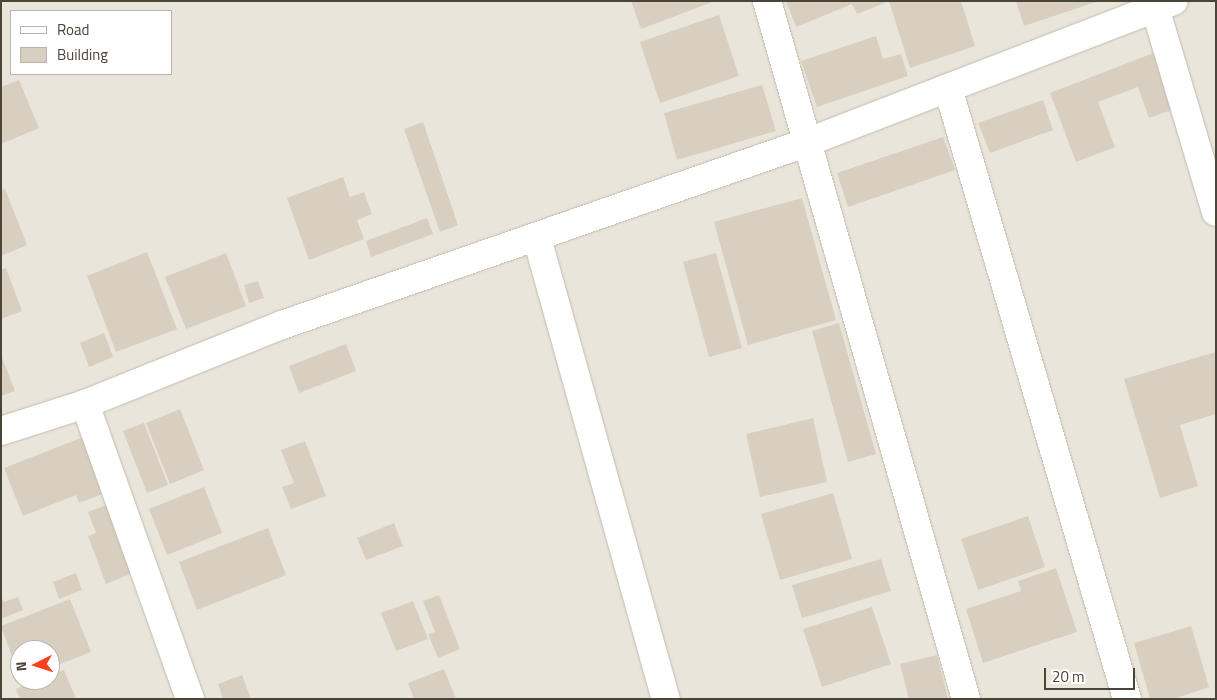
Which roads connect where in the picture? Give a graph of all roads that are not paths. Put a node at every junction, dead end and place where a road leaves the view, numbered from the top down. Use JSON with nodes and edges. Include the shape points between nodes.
{"nodes":[{"id":1,"x":767,"y":1,"type":"edge"},
{"id":2,"x":1161,"y":4,"type":"edge"},
{"id":3,"x":948,"y":88,"type":"junction"},
{"id":4,"x":808,"y":142,"type":"junction"},
{"id":5,"x":1216,"y":212,"type":"edge"},
{"id":6,"x":537,"y":238,"type":"junction"},
{"id":7,"x":85,"y":404,"type":"junction"},
{"id":8,"x":1,"y":432,"type":"edge"},
{"id":9,"x":190,"y":699,"type":"edge"},
{"id":10,"x":666,"y":699,"type":"edge"},
{"id":11,"x":966,"y":699,"type":"edge"},
{"id":12,"x":1127,"y":699,"type":"edge"}],
"edges":[{"from":1,"to":4,"type":"street"},
{"from":2,"to":3,"type":"street"},
{"from":2,"to":5,"type":"street"},
{"from":3,"to":4,"type":"street"},
{"from":3,"to":12,"type":"street"},
{"from":4,"to":6,"type":"street"},
{"from":4,"to":11,"type":"street"},
{"from":6,"to":7,"type":"street","via":[[282,325]]},
{"from":6,"to":10,"type":"street"},
{"from":7,"to":8,"type":"street"},
{"from":7,"to":9,"type":"street"}]}
